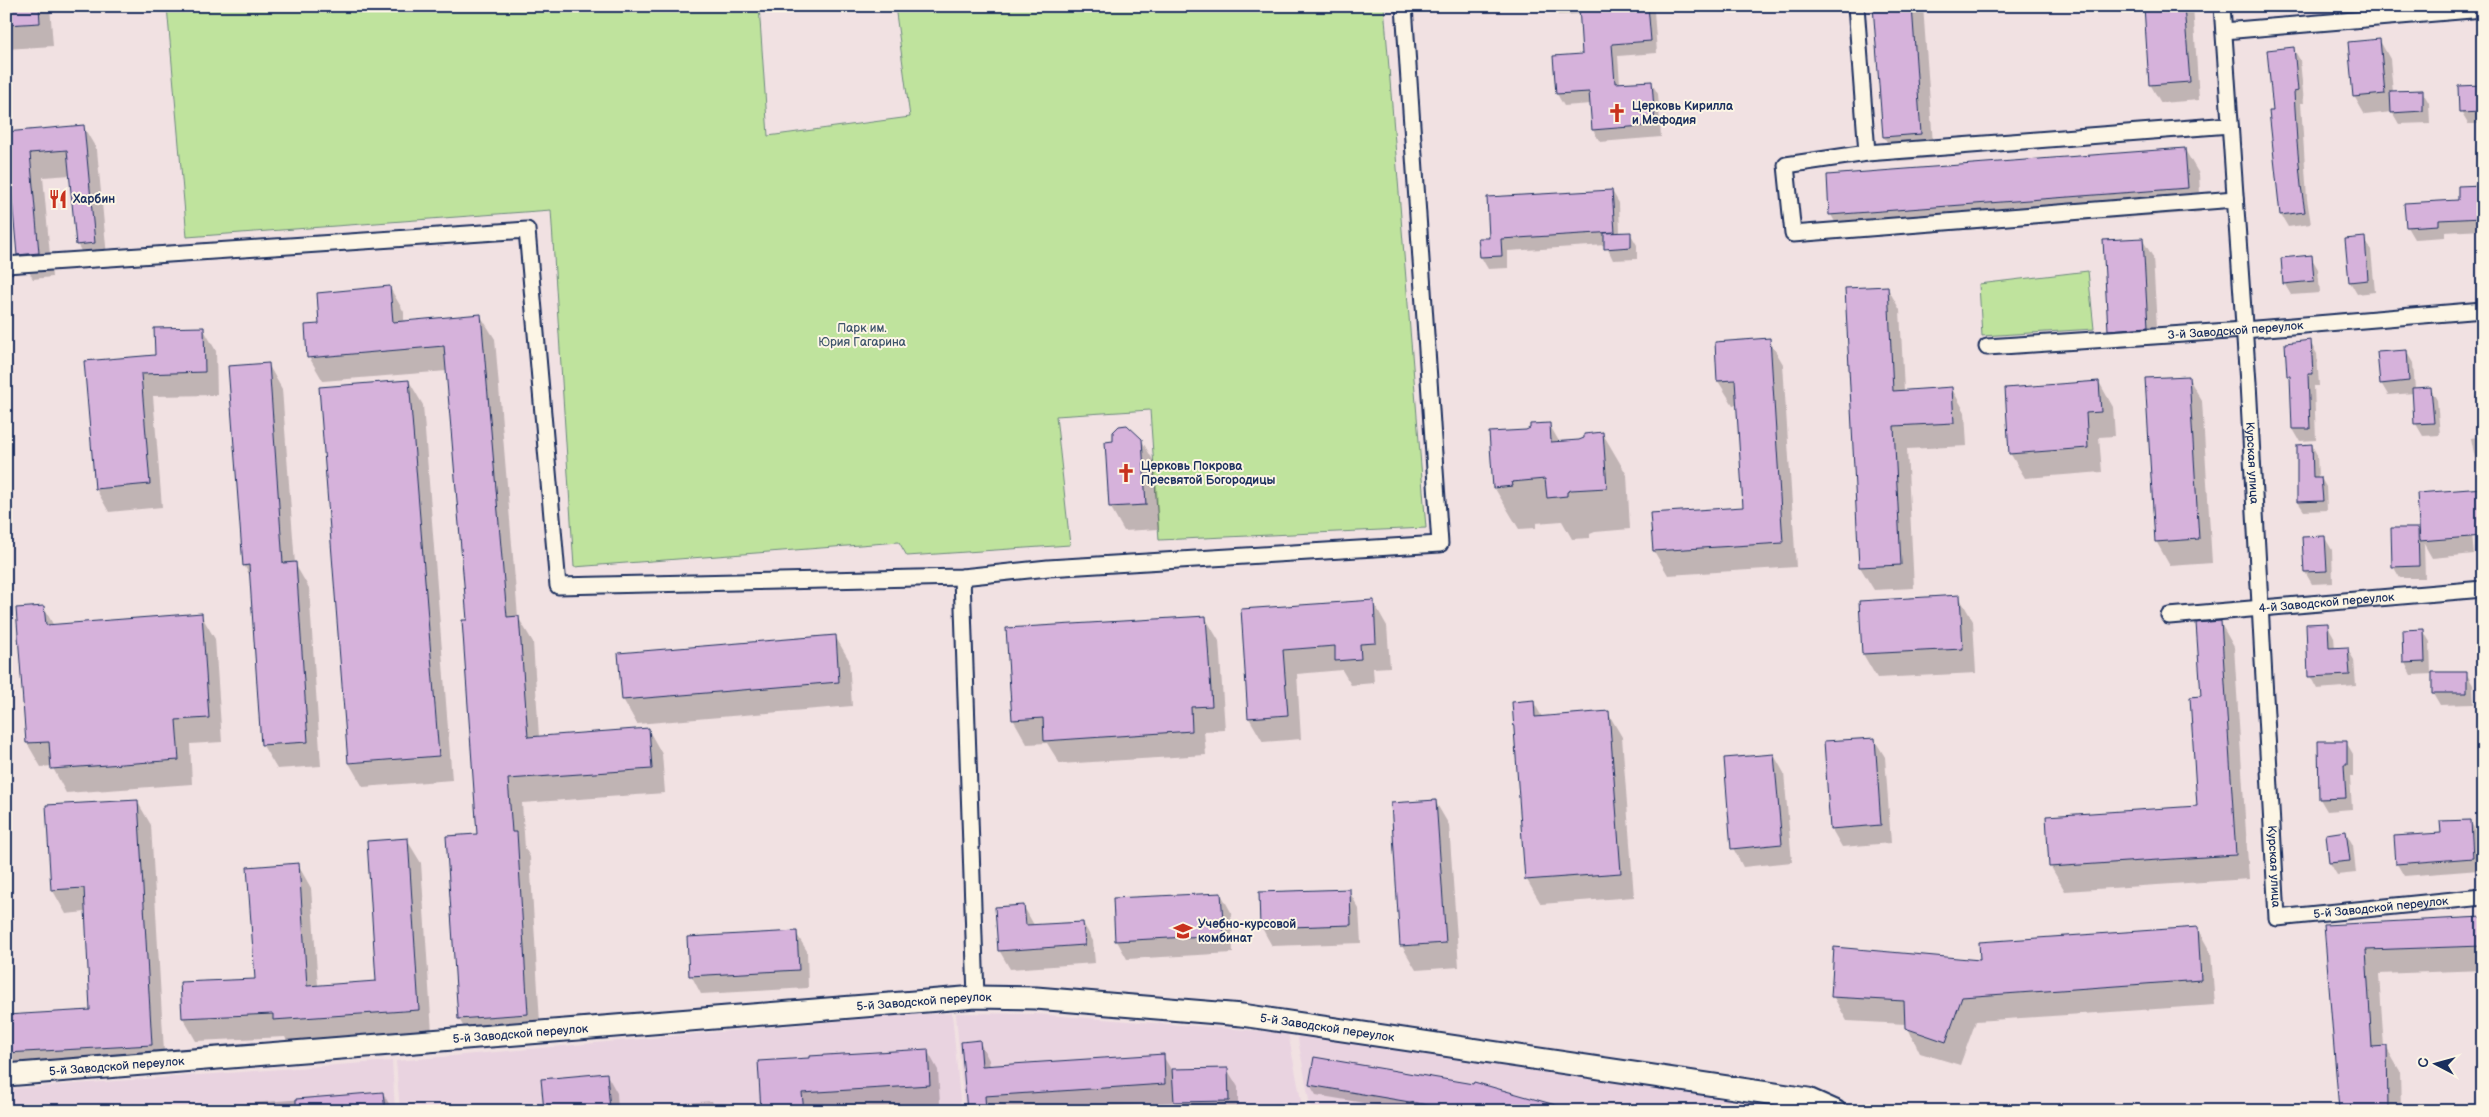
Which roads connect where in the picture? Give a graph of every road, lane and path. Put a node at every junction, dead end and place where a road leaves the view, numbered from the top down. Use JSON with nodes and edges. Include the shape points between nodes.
{"nodes":[{"id":1,"x":1404,"y":6,"type":"edge"},
{"id":2,"x":1856,"y":6,"type":"edge"},
{"id":3,"x":2222,"y":6,"type":"edge"},
{"id":4,"x":2483,"y":9,"type":"edge"},
{"id":5,"x":2224,"y":31,"type":"junction"},
{"id":6,"x":2230,"y":125,"type":"junction"},
{"id":7,"x":1867,"y":153,"type":"junction"},
{"id":8,"x":2235,"y":199,"type":"junction"},
{"id":9,"x":6,"y":265,"type":"edge"},
{"id":10,"x":2483,"y":310,"type":"edge"},
{"id":11,"x":2244,"y":330,"type":"junction"},
{"id":12,"x":1987,"y":347,"type":"dead end"},
{"id":13,"x":962,"y":577,"type":"junction"},
{"id":14,"x":2483,"y":590,"type":"edge"},
{"id":15,"x":2260,"y":606,"type":"junction"},
{"id":16,"x":2169,"y":616,"type":"dead end"},
{"id":17,"x":2483,"y":897,"type":"edge"},
{"id":18,"x":2277,"y":918,"type":"joint"},
{"id":19,"x":976,"y":997,"type":"junction"},
{"id":20,"x":6,"y":1075,"type":"edge"},
{"id":21,"x":1835,"y":1111,"type":"edge"}],
"edges":[{"from":1,"to":13,"type":"street","via":[[1440,544],[1048,568]]},
{"from":2,"to":7,"type":"street"},
{"from":3,"to":5,"type":"street","name":"Курская улица"},
{"from":4,"to":5,"type":"street"},
{"from":5,"to":6,"type":"street","name":"Курская улица"},
{"from":6,"to":7,"type":"street"},
{"from":6,"to":8,"type":"street","name":"Курская улица"},
{"from":7,"to":8,"type":"street","via":[[1786,166],[1793,234]]},
{"from":8,"to":11,"type":"street","name":"Курская улица"},
{"from":9,"to":13,"type":"street","via":[[527,230],[558,586]]},
{"from":10,"to":11,"type":"street","name":"3-й Заводской переулок"},
{"from":11,"to":12,"type":"street","name":"3-й Заводской переулок"},
{"from":11,"to":15,"type":"street","name":"Курская улица"},
{"from":13,"to":19,"type":"street"},
{"from":14,"to":15,"type":"street","name":"4-й Заводской переулок"},
{"from":15,"to":16,"type":"street","name":"4-й Заводской переулок"},
{"from":15,"to":18,"type":"street","name":"Курская улица"},
{"from":17,"to":18,"type":"street","name":"5-й Заводской переулок"},
{"from":19,"to":20,"type":"street","name":"5-й Заводской переулок"},
{"from":19,"to":21,"type":"street","name":"5-й Заводской переулок","via":[[1036,998],[1242,1015],[1808,1099]]}]}
